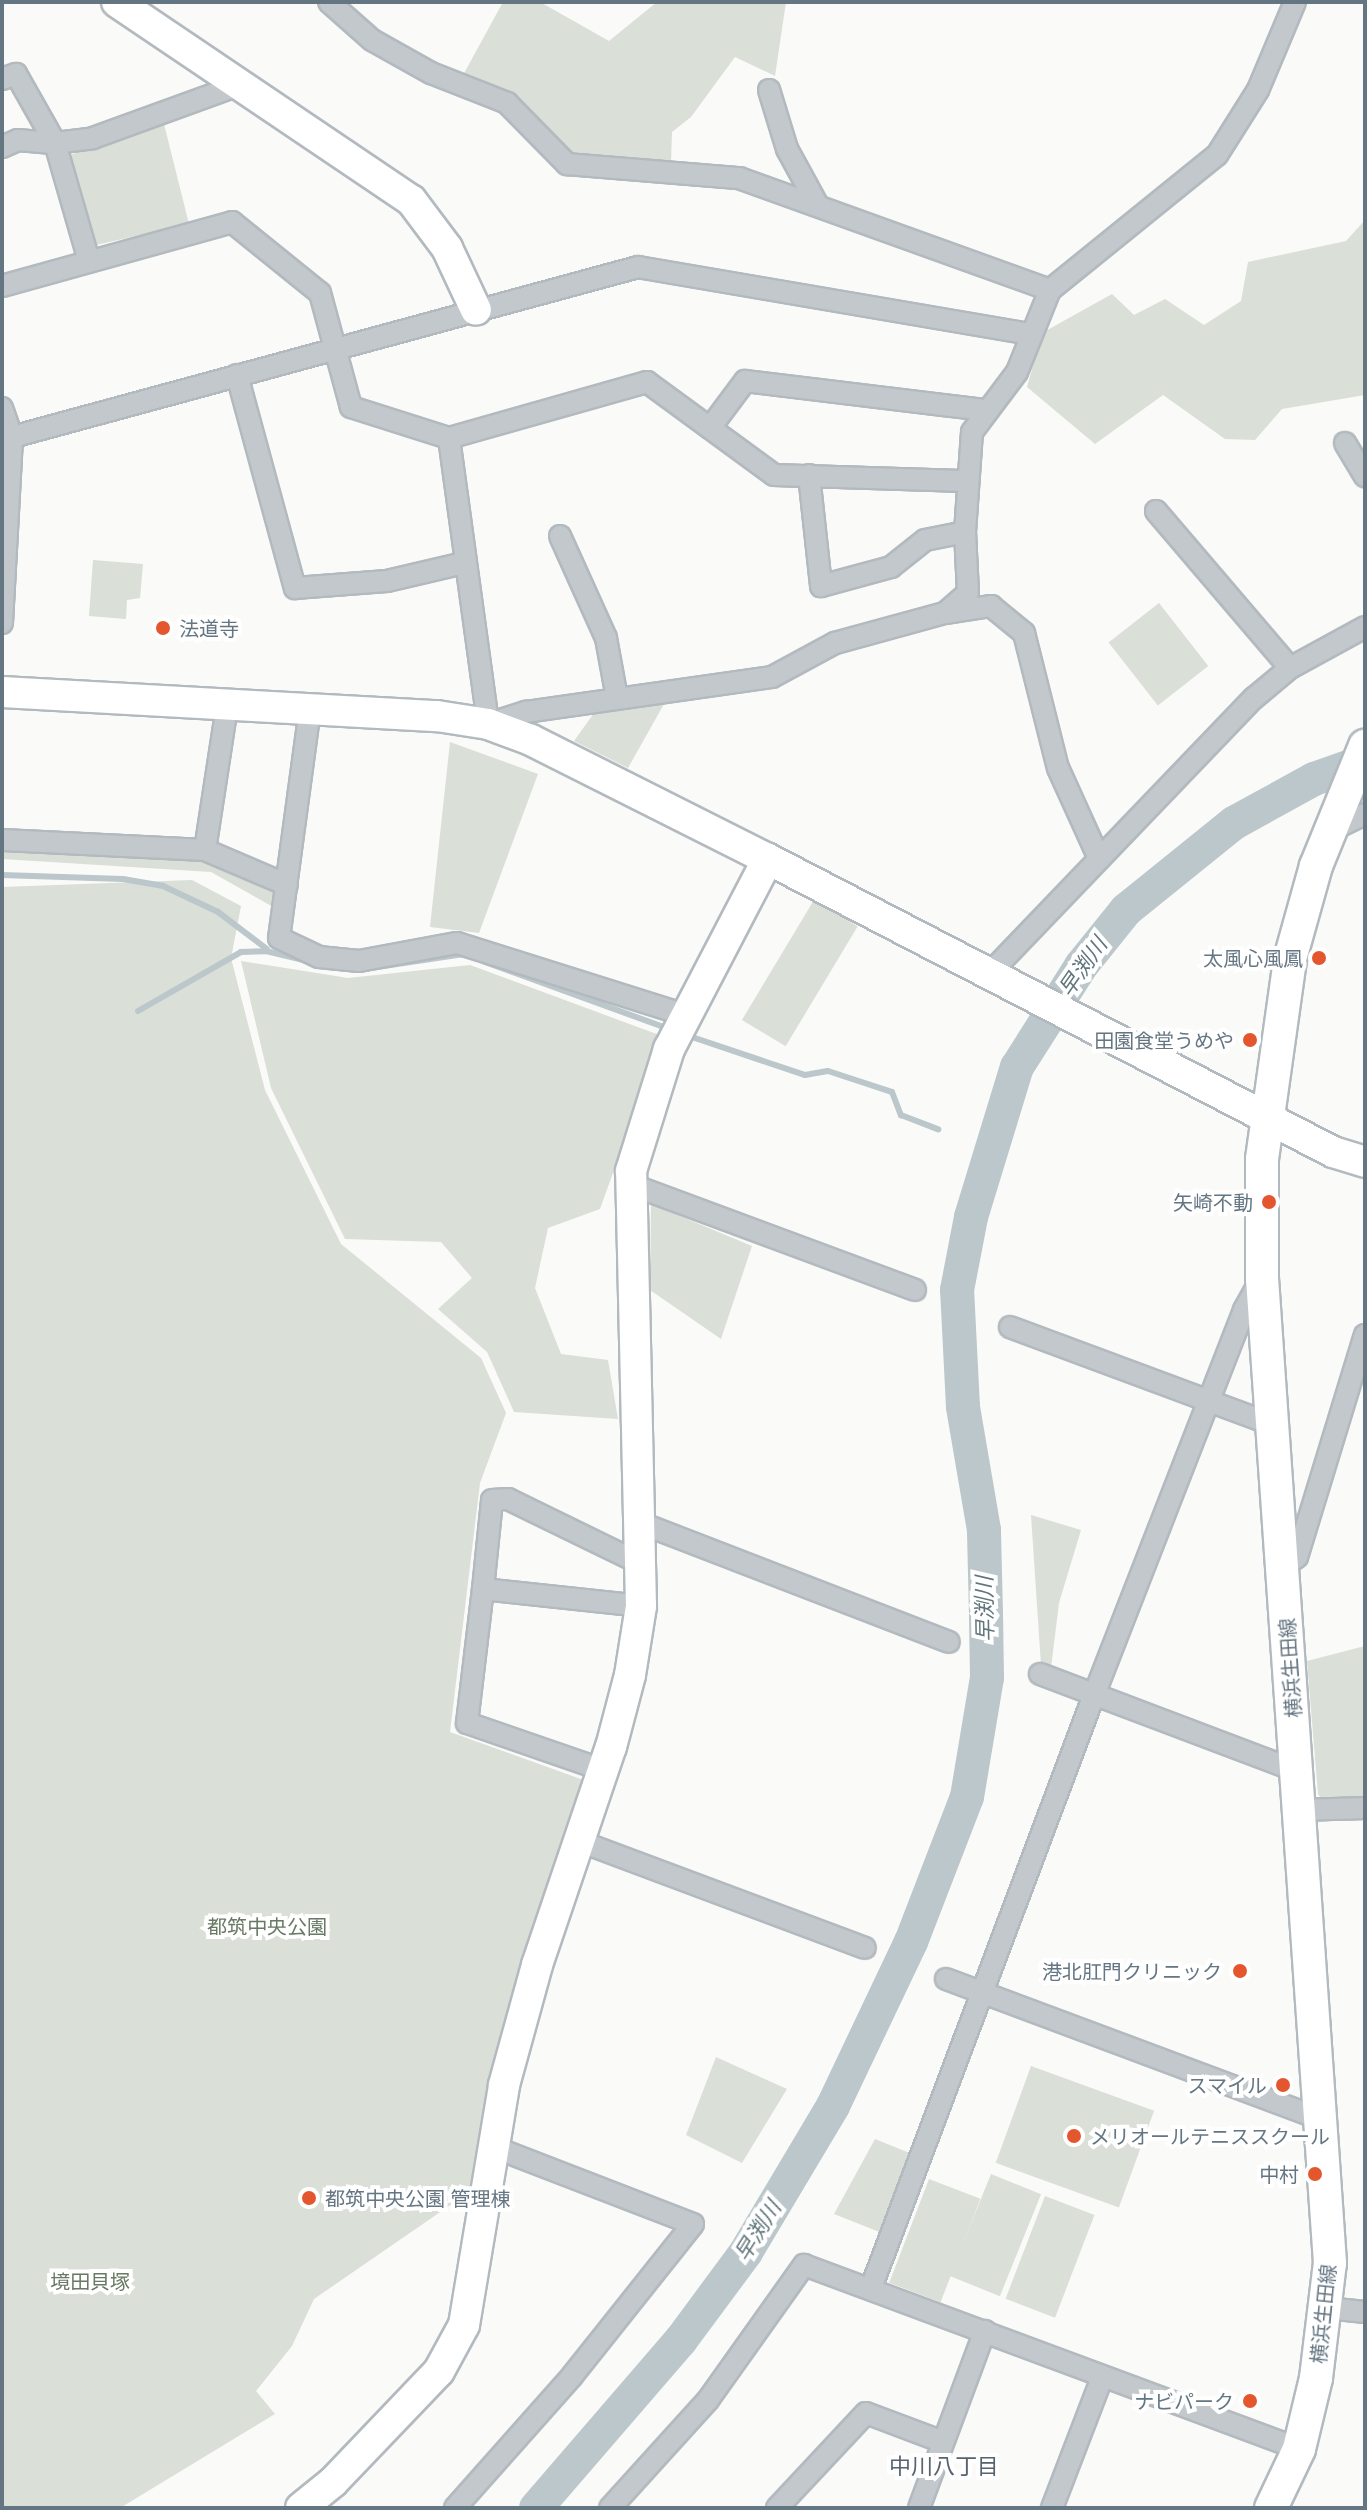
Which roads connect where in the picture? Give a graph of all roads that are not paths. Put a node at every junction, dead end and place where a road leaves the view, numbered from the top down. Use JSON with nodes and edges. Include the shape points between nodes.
{"nodes":[{"id":1,"x":117,"y":2,"type":"edge"},
{"id":2,"x":329,"y":2,"type":"edge"},
{"id":3,"x":1295,"y":2,"type":"edge"},
{"id":4,"x":2,"y":79,"type":"edge"},
{"id":5,"x":241,"y":84,"type":"junction"},
{"id":6,"x":769,"y":90,"type":"dead end"},
{"id":7,"x":55,"y":143,"type":"junction"},
{"id":8,"x":2,"y":147,"type":"edge"},
{"id":9,"x":817,"y":204,"type":"junction"},
{"id":10,"x":89,"y":261,"type":"junction"},
{"id":11,"x":2,"y":286,"type":"edge"},
{"id":12,"x":1050,"y":290,"type":"junction"},
{"id":13,"x":476,"y":310,"type":"junction"},
{"id":14,"x":1030,"y":334,"type":"junction"},
{"id":15,"x":333,"y":348,"type":"junction"},
{"id":16,"x":237,"y":375,"type":"junction"},
{"id":17,"x":2,"y":408,"type":"edge"},
{"id":18,"x":986,"y":410,"type":"junction"},
{"id":19,"x":710,"y":428,"type":"junction"},
{"id":20,"x":12,"y":437,"type":"junction"},
{"id":21,"x":449,"y":438,"type":"junction"},
{"id":22,"x":1345,"y":443,"type":"dead end"},
{"id":23,"x":809,"y":475,"type":"junction"},
{"id":24,"x":1365,"y":476,"type":"edge"},
{"id":25,"x":966,"y":481,"type":"junction"},
{"id":26,"x":1156,"y":511,"type":"dead end"},
{"id":27,"x":965,"y":532,"type":"junction"},
{"id":28,"x":560,"y":536,"type":"dead end"},
{"id":29,"x":464,"y":563,"type":"junction"},
{"id":30,"x":945,"y":613,"type":"junction"},
{"id":31,"x":2,"y":623,"type":"edge"},
{"id":32,"x":1365,"y":627,"type":"edge"},
{"id":33,"x":1290,"y":668,"type":"junction"},
{"id":34,"x":2,"y":692,"type":"edge"},
{"id":35,"x":617,"y":698,"type":"junction"},
{"id":36,"x":227,"y":706,"type":"junction"},
{"id":37,"x":310,"y":709,"type":"junction"},
{"id":38,"x":488,"y":724,"type":"junction"},
{"id":39,"x":1365,"y":746,"type":"edge"},
{"id":40,"x":1365,"y":814,"type":"edge"},
{"id":41,"x":1330,"y":829,"type":"junction"},
{"id":42,"x":2,"y":840,"type":"edge"},
{"id":43,"x":205,"y":850,"type":"junction"},
{"id":44,"x":1098,"y":856,"type":"junction"},
{"id":45,"x":768,"y":859,"type":"junction"},
{"id":46,"x":287,"y":885,"type":"junction"},
{"id":47,"x":988,"y":975,"type":"junction"},
{"id":48,"x":685,"y":1015,"type":"junction"},
{"id":49,"x":1265,"y":1117,"type":"junction"},
{"id":50,"x":1365,"y":1162,"type":"edge"},
{"id":51,"x":630,"y":1184,"type":"junction"},
{"id":52,"x":1262,"y":1279,"type":"junction"},
{"id":53,"x":915,"y":1290,"type":"dead end"},
{"id":54,"x":1010,"y":1327,"type":"dead end"},
{"id":55,"x":1365,"y":1335,"type":"edge"},
{"id":56,"x":1208,"y":1401,"type":"junction"},
{"id":57,"x":1271,"y":1424,"type":"junction"},
{"id":58,"x":638,"y":1522,"type":"junction"},
{"id":59,"x":641,"y":1564,"type":"junction"},
{"id":60,"x":1284,"y":1566,"type":"junction"},
{"id":61,"x":483,"y":1589,"type":"junction"},
{"id":62,"x":641,"y":1606,"type":"junction"},
{"id":63,"x":949,"y":1642,"type":"dead end"},
{"id":64,"x":1040,"y":1674,"type":"dead end"},
{"id":65,"x":1094,"y":1695,"type":"junction"},
{"id":66,"x":603,"y":1770,"type":"junction"},
{"id":67,"x":1297,"y":1771,"type":"junction"},
{"id":68,"x":1365,"y":1808,"type":"edge"},
{"id":69,"x":1300,"y":1810,"type":"junction"},
{"id":70,"x":579,"y":1841,"type":"junction"},
{"id":71,"x":865,"y":1948,"type":"dead end"},
{"id":72,"x":946,"y":1979,"type":"dead end"},
{"id":73,"x":983,"y":1993,"type":"junction"},
{"id":74,"x":1320,"y":2119,"type":"junction"},
{"id":75,"x":491,"y":2146,"type":"junction"},
{"id":76,"x":871,"y":2288,"type":"junction"},
{"id":77,"x":1327,"y":2308,"type":"junction"},
{"id":78,"x":1365,"y":2312,"type":"edge"},
{"id":79,"x":985,"y":2331,"type":"junction"},
{"id":80,"x":1102,"y":2378,"type":"junction"},
{"id":81,"x":943,"y":2442,"type":"junction"},
{"id":82,"x":1299,"y":2449,"type":"junction"},
{"id":83,"x":301,"y":2508,"type":"edge"},
{"id":84,"x":455,"y":2508,"type":"edge"},
{"id":85,"x":610,"y":2508,"type":"edge"},
{"id":86,"x":777,"y":2508,"type":"edge"},
{"id":87,"x":919,"y":2508,"type":"edge"},
{"id":88,"x":1052,"y":2508,"type":"edge"},
{"id":89,"x":1271,"y":2508,"type":"edge"}],
"edges":[{"from":1,"to":5,"type":"street"},
{"from":2,"to":9,"type":"street","via":[[372,40],[431,73],[507,103],[567,164],[739,178]]},
{"from":3,"to":12,"type":"street","via":[[1258,90],[1217,155]]},
{"from":4,"to":7,"type":"street","via":[[16,74]]},
{"from":5,"to":7,"type":"street","via":[[93,138]]},
{"from":5,"to":13,"type":"street","via":[[411,200],[447,248]]},
{"from":6,"to":9,"type":"street","via":[[787,149]]},
{"from":7,"to":8,"type":"street","via":[[18,140]]},
{"from":7,"to":10,"type":"street"},
{"from":9,"to":12,"type":"street","via":[[864,227],[976,260]]},
{"from":10,"to":11,"type":"street"},
{"from":10,"to":15,"type":"street","via":[[232,222],[320,293]]},
{"from":12,"to":14,"type":"street"},
{"from":13,"to":14,"type":"street","via":[[638,267]]},
{"from":13,"to":15,"type":"street"},
{"from":14,"to":18,"type":"street","via":[[1017,372]]},
{"from":15,"to":16,"type":"street"},
{"from":15,"to":21,"type":"street","via":[[351,407]]},
{"from":16,"to":20,"type":"street"},
{"from":16,"to":29,"type":"street","via":[[295,588],[387,581]]},
{"from":17,"to":20,"type":"street"},
{"from":18,"to":19,"type":"street","via":[[745,381]]},
{"from":18,"to":25,"type":"street","via":[[972,432]]},
{"from":19,"to":21,"type":"street","via":[[647,382]]},
{"from":19,"to":23,"type":"street","via":[[774,475]]},
{"from":20,"to":31,"type":"street"},
{"from":21,"to":29,"type":"street"},
{"from":22,"to":24,"type":"street"},
{"from":23,"to":25,"type":"street"},
{"from":23,"to":27,"type":"street","via":[[821,586],[891,567],[925,540]]},
{"from":25,"to":27,"type":"street"},
{"from":26,"to":33,"type":"street"},
{"from":27,"to":30,"type":"street","via":[[968,593]]},
{"from":28,"to":35,"type":"street","via":[[606,638]]},
{"from":29,"to":38,"type":"street"},
{"from":30,"to":35,"type":"street","via":[[835,643],[772,677]]},
{"from":30,"to":44,"type":"street","via":[[991,606],[1024,633],[1058,768]]},
{"from":32,"to":33,"type":"street"},
{"from":33,"to":44,"type":"street"},
{"from":34,"to":36,"type":"street"},
{"from":35,"to":38,"type":"street","via":[[526,712]]},
{"from":36,"to":37,"type":"street"},
{"from":36,"to":43,"type":"street"},
{"from":37,"to":38,"type":"street"},
{"from":37,"to":46,"type":"street"},
{"from":38,"to":45,"type":"street","via":[[531,740]]},
{"from":39,"to":41,"type":"main road","name":"横浜生田線"},
{"from":40,"to":41,"type":"street"},
{"from":41,"to":49,"type":"main road","name":"横浜生田線","via":[[1290,959]]},
{"from":42,"to":43,"type":"street"},
{"from":43,"to":46,"type":"street"},
{"from":44,"to":47,"type":"street"},
{"from":45,"to":47,"type":"street"},
{"from":45,"to":48,"type":"street"},
{"from":46,"to":48,"type":"street","via":[[279,938],[319,957],[379,960],[457,943]]},
{"from":47,"to":49,"type":"street"},
{"from":48,"to":51,"type":"street","via":[[645,1114]]},
{"from":49,"to":50,"type":"street","via":[[1333,1152]]},
{"from":49,"to":52,"type":"main road","name":"横浜生田線"},
{"from":51,"to":53,"type":"street"},
{"from":51,"to":58,"type":"street"},
{"from":52,"to":56,"type":"street"},
{"from":52,"to":57,"type":"main road","name":"横浜生田線"},
{"from":54,"to":56,"type":"street"},
{"from":55,"to":60,"type":"street","via":[[1297,1557]]},
{"from":56,"to":57,"type":"street"},
{"from":56,"to":65,"type":"street"},
{"from":57,"to":60,"type":"main road","name":"横浜生田線"},
{"from":58,"to":59,"type":"street"},
{"from":58,"to":63,"type":"street"},
{"from":59,"to":61,"type":"street","via":[[508,1499],[492,1500]]},
{"from":59,"to":62,"type":"street"},
{"from":60,"to":67,"type":"main road","name":"横浜生田線"},
{"from":61,"to":62,"type":"street"},
{"from":61,"to":66,"type":"street","via":[[467,1723]]},
{"from":62,"to":66,"type":"street","via":[[630,1675]]},
{"from":64,"to":65,"type":"street"},
{"from":65,"to":67,"type":"street"},
{"from":65,"to":73,"type":"street"},
{"from":66,"to":70,"type":"street"},
{"from":67,"to":69,"type":"main road","name":"横浜生田線"},
{"from":68,"to":69,"type":"street"},
{"from":69,"to":74,"type":"main road","name":"横浜生田線"},
{"from":70,"to":71,"type":"street"},
{"from":70,"to":75,"type":"street","via":[[537,1965]]},
{"from":72,"to":73,"type":"street"},
{"from":73,"to":74,"type":"street"},
{"from":73,"to":76,"type":"street"},
{"from":74,"to":77,"type":"main road","name":"横浜生田線","via":[[1330,2263]]},
{"from":75,"to":83,"type":"street","via":[[464,2325],[439,2371],[333,2482]]},
{"from":75,"to":84,"type":"street","via":[[693,2224],[572,2376]]},
{"from":76,"to":79,"type":"street"},
{"from":76,"to":85,"type":"street","via":[[804,2265],[708,2400]]},
{"from":77,"to":78,"type":"street"},
{"from":77,"to":82,"type":"main road","name":"横浜生田線"},
{"from":79,"to":80,"type":"street"},
{"from":79,"to":81,"type":"street"},
{"from":80,"to":82,"type":"street"},
{"from":80,"to":88,"type":"street"},
{"from":81,"to":86,"type":"street","via":[[866,2413]]},
{"from":81,"to":87,"type":"street"},
{"from":82,"to":89,"type":"main road","name":"横浜生田線"}]}
